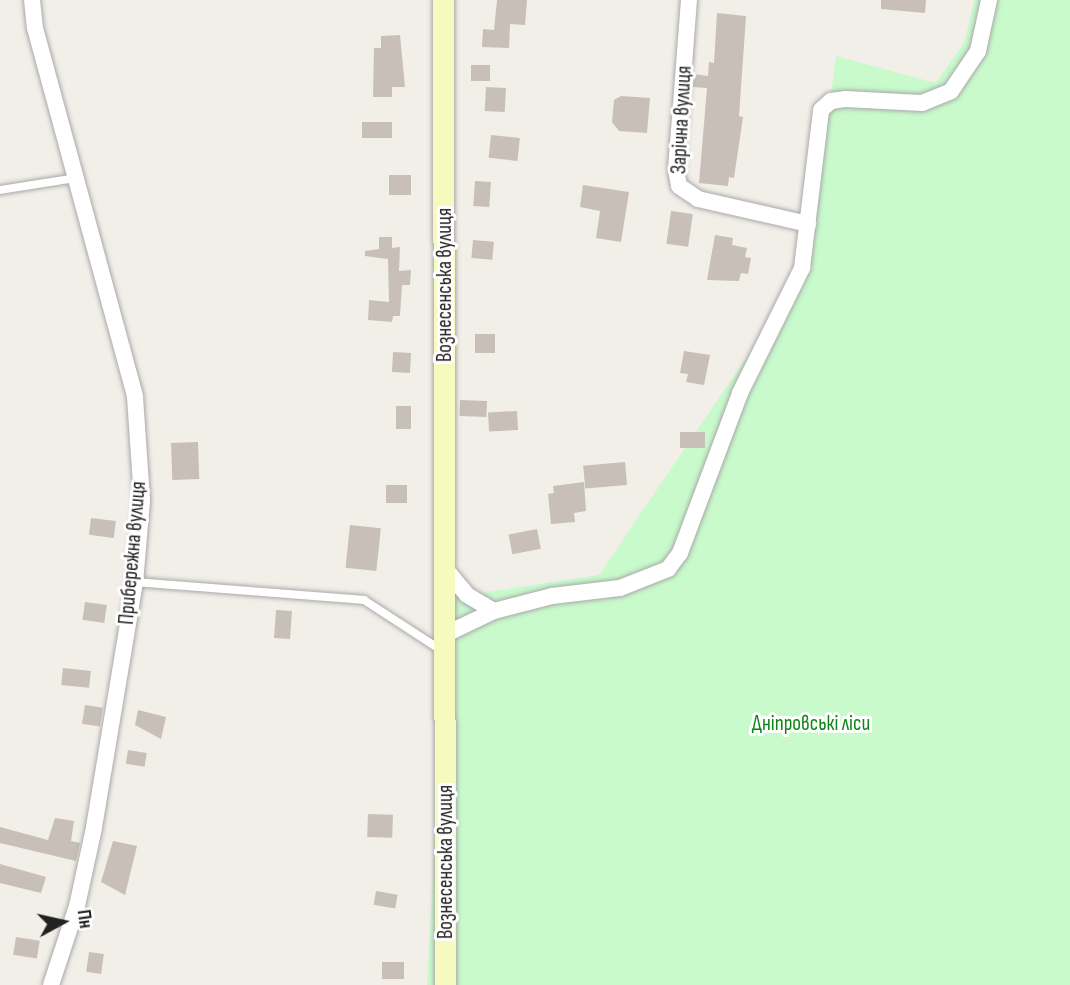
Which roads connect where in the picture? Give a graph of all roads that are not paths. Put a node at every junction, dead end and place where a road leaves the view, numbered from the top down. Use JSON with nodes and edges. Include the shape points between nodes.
{"nodes":[{"id":1,"x":32,"y":0,"type":"edge"},
{"id":2,"x":443,"y":0,"type":"edge"},
{"id":3,"x":689,"y":0,"type":"edge"},
{"id":4,"x":989,"y":0,"type":"edge"},
{"id":5,"x":76,"y":178,"type":"junction"},
{"id":6,"x":0,"y":190,"type":"edge"},
{"id":7,"x":808,"y":224,"type":"junction"},
{"id":8,"x":447,"y":571,"type":"junction"},
{"id":9,"x":135,"y":582,"type":"junction"},
{"id":10,"x":494,"y":611,"type":"junction"},
{"id":11,"x":446,"y":643,"type":"junction"},
{"id":12,"x":51,"y":985,"type":"edge"},
{"id":13,"x":445,"y":985,"type":"edge"}],
"edges":[{"from":1,"to":5,"type":"street","name":"Прибережна вулиця","via":[[35,29]]},
{"from":2,"to":8,"type":"main road","name":"Вознесенська вулиця"},
{"from":3,"to":7,"type":"street","name":"Зарічна вулиця","via":[[676,170],[679,187],[698,199]]},
{"from":4,"to":7,"type":"street","via":[[978,51],[951,91],[922,103],[845,99],[831,101],[821,110]]},
{"from":5,"to":6,"type":"lane"},
{"from":5,"to":9,"type":"street","name":"Прибережна вулиця","via":[[135,397],[142,501]]},
{"from":7,"to":10,"type":"street","via":[[802,268],[740,393],[680,553],[668,569],[620,589],[552,596]]},
{"from":8,"to":10,"type":"street","via":[[467,595]]},
{"from":8,"to":11,"type":"main road","name":"Вознесенська вулиця"},
{"from":9,"to":11,"type":"lane","via":[[364,600]]},
{"from":9,"to":12,"type":"street","name":"Прибережна вулиця","via":[[94,828],[77,906]]},
{"from":10,"to":11,"type":"street"},
{"from":11,"to":13,"type":"main road","name":"Вознесенська вулиця"}]}
